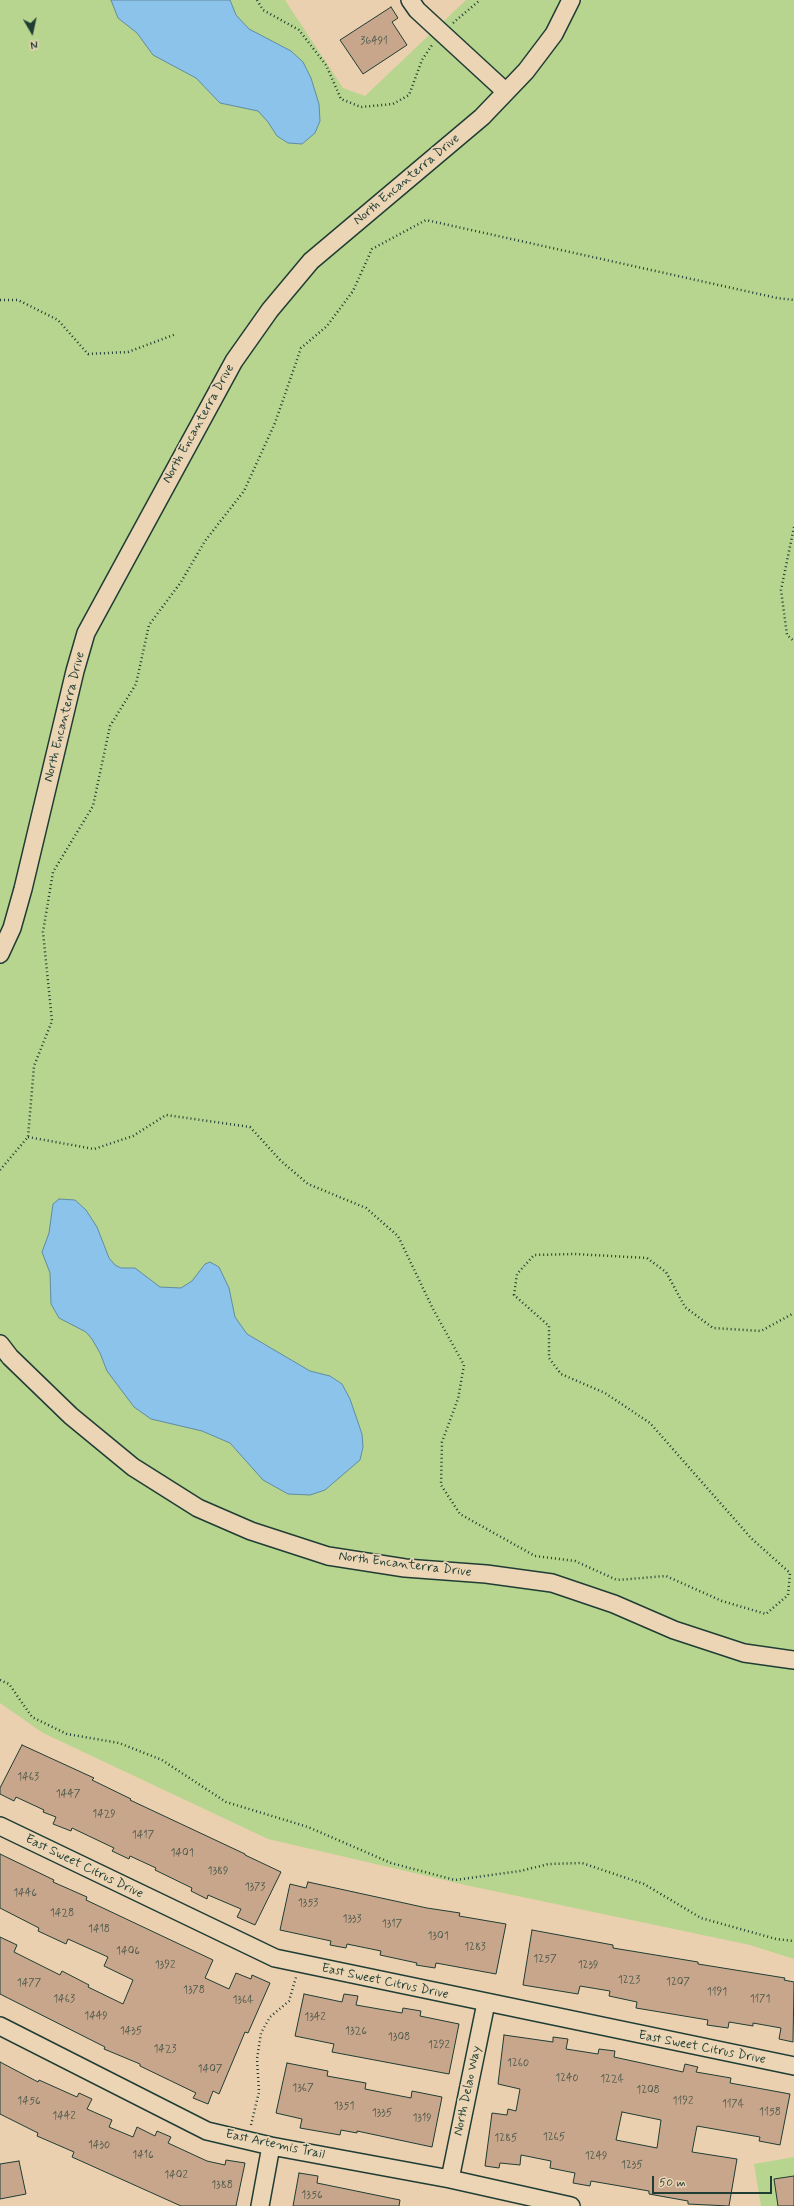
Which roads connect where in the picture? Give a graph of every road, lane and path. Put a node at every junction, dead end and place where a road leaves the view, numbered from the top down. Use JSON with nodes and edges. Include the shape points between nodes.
{"nodes":[{"id":1,"x":257,"y":0,"type":"edge"},
{"id":2,"x":410,"y":0,"type":"edge"},
{"id":3,"x":480,"y":0,"type":"edge"},
{"id":4,"x":571,"y":0,"type":"edge"},
{"id":5,"x":440,"y":32,"type":"junction"},
{"id":6,"x":506,"y":92,"type":"junction"},
{"id":7,"x":0,"y":300,"type":"edge"},
{"id":8,"x":794,"y":300,"type":"edge"},
{"id":9,"x":176,"y":334,"type":"dead end"},
{"id":10,"x":794,"y":527,"type":"edge"},
{"id":11,"x":794,"y":640,"type":"edge"},
{"id":12,"x":0,"y":954,"type":"edge"},
{"id":13,"x":28,"y":1137,"type":"junction"},
{"id":14,"x":0,"y":1170,"type":"edge"},
{"id":15,"x":794,"y":1314,"type":"edge"},
{"id":16,"x":0,"y":1344,"type":"edge"},
{"id":17,"x":794,"y":1660,"type":"edge"},
{"id":18,"x":0,"y":1680,"type":"edge"},
{"id":19,"x":0,"y":1826,"type":"edge"},
{"id":20,"x":794,"y":1941,"type":"edge"},
{"id":21,"x":296,"y":1963,"type":"junction"},
{"id":22,"x":486,"y":2003,"type":"junction"},
{"id":23,"x":0,"y":2026,"type":"edge"},
{"id":24,"x":794,"y":2066,"type":"edge"},
{"id":25,"x":246,"y":2140,"type":"junction"},
{"id":26,"x":271,"y":2146,"type":"junction"},
{"id":27,"x":450,"y":2179,"type":"junction"},
{"id":28,"x":260,"y":2206,"type":"edge"},
{"id":29,"x":571,"y":2206,"type":"edge"}],
"edges":[{"from":1,"to":5,"type":"path","via":[[263,10],[299,30],[326,65],[341,99],[361,107],[393,104],[409,95],[422,60]]},
{"from":2,"to":5,"type":"street"},
{"from":3,"to":5,"type":"path"},
{"from":4,"to":6,"type":"street","name":"North Encanterra Drive","via":[[554,34],[526,71]]},
{"from":5,"to":6,"type":"street"},
{"from":6,"to":12,"type":"street","name":"North Encanterra Drive","via":[[482,117],[312,261],[270,310],[234,361],[86,633],[23,889],[12,928]]},
{"from":7,"to":9,"type":"path","via":[[18,300],[58,320],[88,354],[128,352]]},
{"from":8,"to":13,"type":"path","via":[[426,220],[372,249],[353,291],[328,326],[301,348],[275,423],[244,491],[205,541],[181,582],[149,625],[136,684],[110,726],[93,806],[53,872],[43,932],[52,1021],[34,1066]]},
{"from":10,"to":11,"type":"path","via":[[781,590],[787,635]]},
{"from":13,"to":14,"type":"path"},
{"from":13,"to":15,"type":"path","via":[[94,1149],[133,1136],[166,1115],[250,1127],[281,1161],[308,1184],[366,1208],[398,1236],[433,1309],[464,1365],[458,1399],[442,1442],[441,1485],[460,1514],[535,1556],[575,1561],[617,1580],[666,1576],[722,1601],[766,1614],[788,1595],[790,1573],[751,1538],[650,1423],[605,1393],[561,1374],[549,1358],[549,1326],[514,1295],[517,1274],[534,1255],[575,1254],[647,1258],[666,1272],[685,1307],[713,1328],[761,1331]]},
{"from":16,"to":17,"type":"street","name":"North Encanterra Drive","via":[[10,1358],[70,1416],[133,1467],[198,1508],[251,1531],[328,1556],[405,1568],[486,1574],[552,1583],[614,1604],[674,1630],[744,1653]]},
{"from":18,"to":20,"type":"path","via":[[9,1684],[32,1718],[67,1734],[119,1743],[162,1760],[226,1802],[308,1827],[391,1863],[455,1880],[520,1871],[549,1864],[582,1862],[644,1884],[701,1918],[776,1939]]},
{"from":19,"to":21,"type":"street","name":"East Sweet Citrus Drive","via":[[275,1958]]},
{"from":21,"to":22,"type":"street","name":"East Sweet Citrus Drive"},
{"from":21,"to":25,"type":"path","via":[[296,1981],[288,2001],[270,2017],[261,2033],[257,2059],[259,2092],[255,2118]]},
{"from":22,"to":24,"type":"street","name":"East Sweet Citrus Drive"},
{"from":22,"to":27,"type":"street","name":"North Delao Way"},
{"from":23,"to":25,"type":"street","name":"East Artemis Trail","via":[[207,2131]]},
{"from":25,"to":26,"type":"street","name":"East Artemis Trail"},
{"from":26,"to":27,"type":"street","name":"East Artemis Trail"},
{"from":26,"to":28,"type":"street"},
{"from":27,"to":29,"type":"street","name":"East Artemis Trail"}]}
